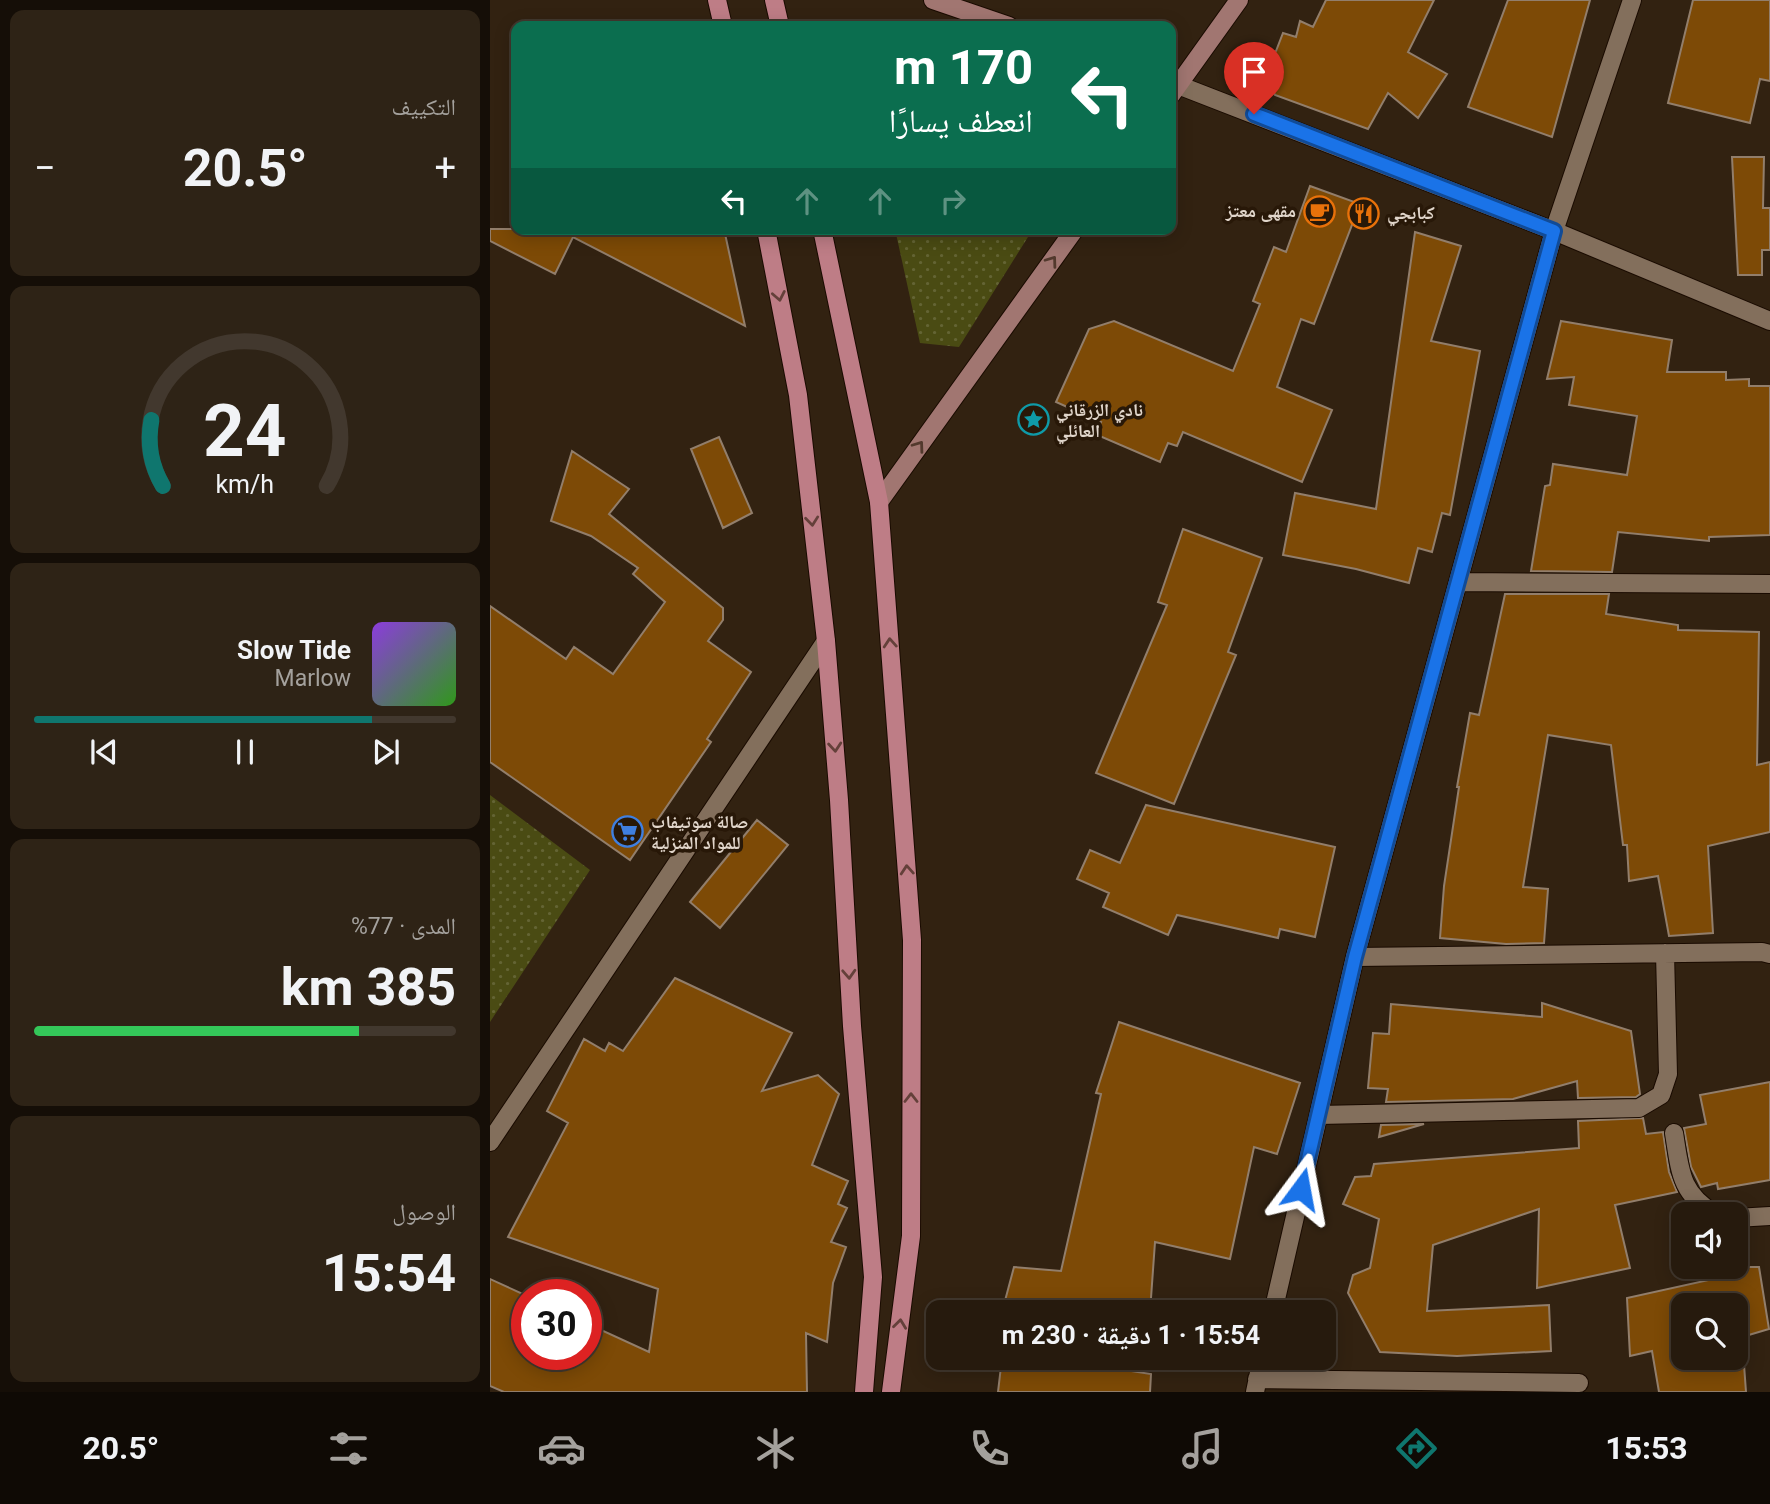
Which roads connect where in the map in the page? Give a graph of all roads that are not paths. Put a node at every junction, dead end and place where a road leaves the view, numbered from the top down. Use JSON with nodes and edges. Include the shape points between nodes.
{"nodes":[{"id":1,"x":717,"y":0,"type":"edge"},
{"id":2,"x":774,"y":0,"type":"edge"},
{"id":3,"x":933,"y":0,"type":"edge"},
{"id":4,"x":1239,"y":0,"type":"edge"},
{"id":5,"x":1632,"y":0,"type":"edge"},
{"id":6,"x":722,"y":21,"type":"edge"},
{"id":7,"x":779,"y":21,"type":"edge"},
{"id":8,"x":994,"y":21,"type":"edge"},
{"id":9,"x":1176,"y":83,"type":"edge"},
{"id":10,"x":1176,"y":88,"type":"edge"},
{"id":11,"x":1554,"y":231,"type":"junction"},
{"id":12,"x":767,"y":235,"type":"edge"},
{"id":13,"x":823,"y":235,"type":"edge"},
{"id":14,"x":1071,"y":235,"type":"edge"},
{"id":15,"x":1770,"y":321,"type":"edge"},
{"id":16,"x":879,"y":502,"type":"junction"},
{"id":17,"x":1458,"y":582,"type":"junction"},
{"id":18,"x":1770,"y":584,"type":"edge"},
{"id":19,"x":825,"y":641,"type":"junction"},
{"id":20,"x":1665,"y":953,"type":"junction"},
{"id":21,"x":1770,"y":954,"type":"edge"},
{"id":22,"x":1355,"y":957,"type":"junction"},
{"id":23,"x":1319,"y":1115,"type":"junction"},
{"id":24,"x":1674,"y":1133,"type":"dead end"},
{"id":25,"x":490,"y":1142,"type":"edge"},
{"id":26,"x":1697,"y":1202,"type":"edge"},
{"id":27,"x":1770,"y":1216,"type":"edge"},
{"id":28,"x":1748,"y":1217,"type":"edge"},
{"id":29,"x":1276,"y":1300,"type":"edge"},
{"id":30,"x":1579,"y":1383,"type":"dead end"},
{"id":31,"x":1256,"y":1386,"type":"edge"},
{"id":32,"x":864,"y":1392,"type":"edge"},
{"id":33,"x":891,"y":1392,"type":"edge"}],
"edges":[{"from":1,"to":6,"type":"main road"},
{"from":2,"to":7,"type":"main road"},
{"from":3,"to":8,"type":"main road"},
{"from":4,"to":9,"type":"main road"},
{"from":5,"to":11,"type":"street"},
{"from":10,"to":11,"type":"street"},
{"from":11,"to":15,"type":"street"},
{"from":11,"to":17,"type":"street"},
{"from":12,"to":19,"type":"main road","one_way":true,"via":[[798,395]]},
{"from":13,"to":16,"type":"main road"},
{"from":16,"to":14,"type":"main road","one_way":true},
{"from":33,"to":16,"type":"main road","one_way":true,"via":[[911,1236],[912,940]]},
{"from":17,"to":18,"type":"street"},
{"from":17,"to":22,"type":"street"},
{"from":19,"to":25,"type":"street"},
{"from":19,"to":32,"type":"main road","one_way":true,"via":[[873,1277]]},
{"from":20,"to":21,"type":"street"},
{"from":20,"to":22,"type":"street"},
{"from":20,"to":23,"type":"street","via":[[1668,1074],[1661,1095],[1639,1108]]},
{"from":22,"to":23,"type":"street"},
{"from":23,"to":29,"type":"street"},
{"from":24,"to":26,"type":"street","via":[[1681,1178]]},
{"from":27,"to":28,"type":"street"},
{"from":30,"to":31,"type":"street"}]}
